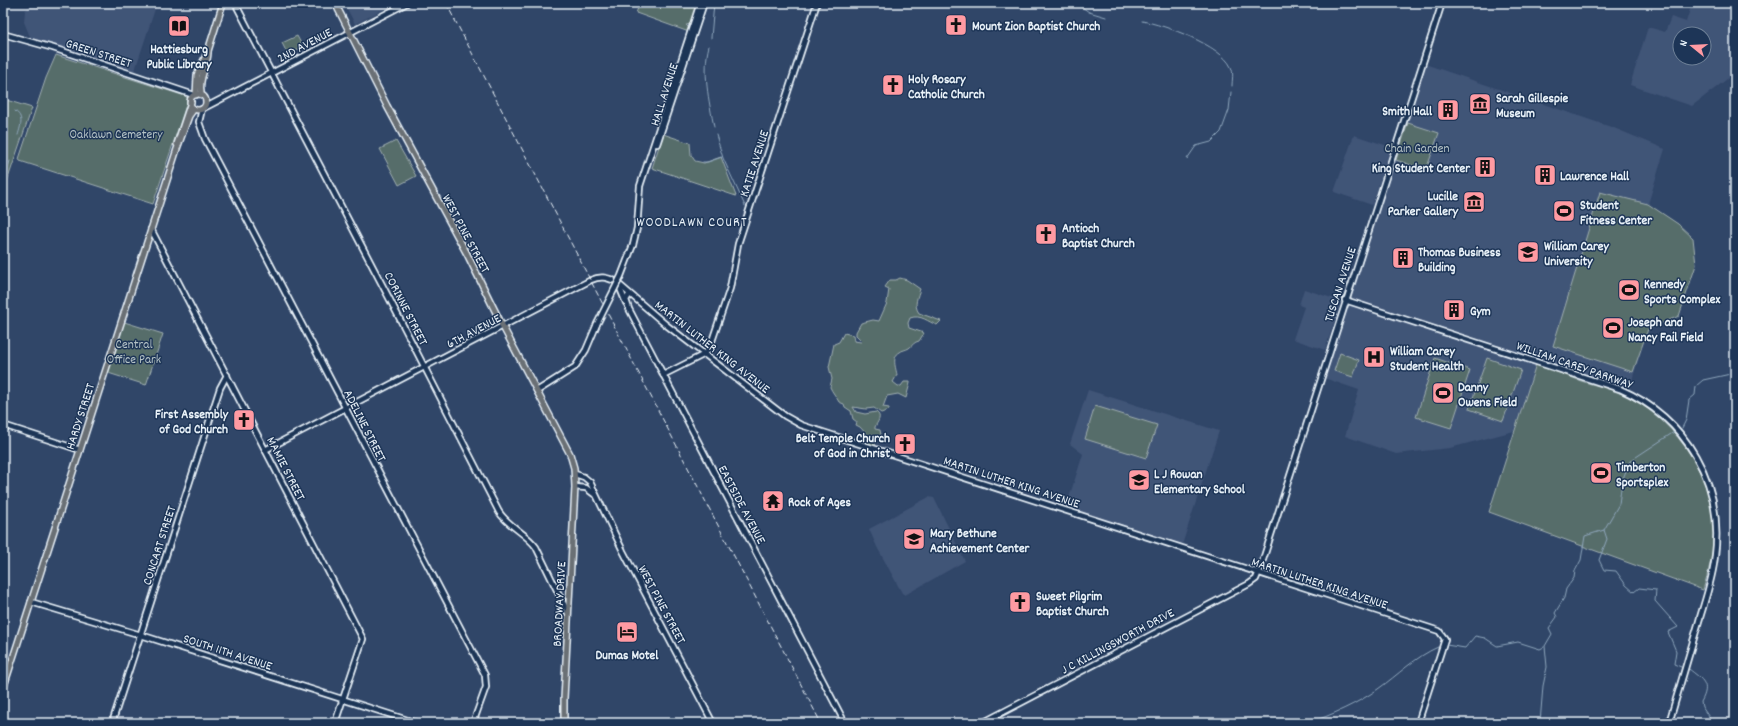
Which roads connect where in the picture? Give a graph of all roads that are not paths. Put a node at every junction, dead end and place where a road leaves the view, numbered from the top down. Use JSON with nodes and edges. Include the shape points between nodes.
{"nodes":[{"id":1,"x":223,"y":3,"type":"edge"},
{"id":2,"x":235,"y":3,"type":"edge"},
{"id":3,"x":335,"y":3,"type":"edge"},
{"id":4,"x":407,"y":3,"type":"edge"},
{"id":5,"x":700,"y":3,"type":"edge"},
{"id":6,"x":704,"y":3,"type":"edge"},
{"id":7,"x":817,"y":3,"type":"edge"},
{"id":8,"x":1442,"y":3,"type":"edge"},
{"id":9,"x":350,"y":32,"type":"junction"},
{"id":10,"x":3,"y":34,"type":"edge"},
{"id":11,"x":208,"y":51,"type":"junction"},
{"id":12,"x":272,"y":73,"type":"junction"},
{"id":13,"x":202,"y":95,"type":"junction"},
{"id":14,"x":192,"y":97,"type":"junction"},
{"id":15,"x":209,"y":103,"type":"junction"},
{"id":16,"x":195,"y":109,"type":"junction"},
{"id":17,"x":203,"y":109,"type":"junction"},
{"id":18,"x":205,"y":139,"type":"junction"},
{"id":19,"x":176,"y":149,"type":"junction"},
{"id":20,"x":640,"y":191,"type":"junction"},
{"id":21,"x":151,"y":229,"type":"junction"},
{"id":22,"x":607,"y":277,"type":"joint"},
{"id":23,"x":619,"y":286,"type":"junction"},
{"id":24,"x":629,"y":295,"type":"junction"},
{"id":25,"x":1345,"y":300,"type":"junction"},
{"id":26,"x":627,"y":304,"type":"junction"},
{"id":27,"x":503,"y":326,"type":"junction"},
{"id":28,"x":705,"y":354,"type":"junction"},
{"id":29,"x":425,"y":367,"type":"junction"},
{"id":30,"x":227,"y":375,"type":"junction"},
{"id":31,"x":663,"y":375,"type":"junction"},
{"id":32,"x":537,"y":391,"type":"junction"},
{"id":33,"x":346,"y":409,"type":"junction"},
{"id":34,"x":3,"y":425,"type":"edge"},
{"id":35,"x":80,"y":450,"type":"junction"},
{"id":36,"x":265,"y":450,"type":"junction"},
{"id":37,"x":575,"y":474,"type":"junction"},
{"id":38,"x":575,"y":487,"type":"junction"},
{"id":39,"x":596,"y":495,"type":"junction"},
{"id":40,"x":1258,"y":573,"type":"junction"},
{"id":41,"x":31,"y":602,"type":"junction"},
{"id":42,"x":568,"y":614,"type":"junction"},
{"id":43,"x":141,"y":635,"type":"junction"},
{"id":44,"x":3,"y":689,"type":"edge"},
{"id":45,"x":343,"y":700,"type":"junction"},
{"id":46,"x":112,"y":723,"type":"edge"},
{"id":47,"x":335,"y":723,"type":"edge"},
{"id":48,"x":417,"y":723,"type":"edge"},
{"id":49,"x":474,"y":723,"type":"edge"},
{"id":50,"x":564,"y":723,"type":"edge"},
{"id":51,"x":712,"y":723,"type":"edge"},
{"id":52,"x":845,"y":723,"type":"edge"},
{"id":53,"x":982,"y":723,"type":"edge"},
{"id":54,"x":1418,"y":723,"type":"edge"},
{"id":55,"x":1669,"y":723,"type":"edge"}],
"edges":[{"from":1,"to":11,"type":"main road","name":"HARDY STREET"},
{"from":2,"to":12,"type":"street","name":"CORINNE STREET"},
{"from":3,"to":9,"type":"main road","name":"WEST PINE STREET"},
{"from":4,"to":9,"type":"street","name":"2ND AVENUE"},
{"from":5,"to":20,"type":"street","name":"HALL AVENUE"},
{"from":6,"to":20,"type":"street","name":"HALL AVENUE"},
{"from":7,"to":28,"type":"street","name":"KATIE AVENUE","via":[[738,244],[730,288],[710,347]]},
{"from":8,"to":25,"type":"street","name":"TUSCAN AVENUE"},
{"from":9,"to":12,"type":"street","name":"2ND AVENUE"},
{"from":9,"to":27,"type":"main road","name":"WEST PINE STREET"},
{"from":10,"to":14,"type":"street","name":"GREEN STREET","via":[[53,48]]},
{"from":11,"to":13,"type":"main road","name":"HARDY STREET","via":[[207,63],[200,82]]},
{"from":11,"to":14,"type":"main road","name":"HARDY STREET"},
{"from":12,"to":15,"type":"street","name":"2ND AVENUE"},
{"from":12,"to":29,"type":"street","name":"CORINNE STREET"},
{"from":13,"to":14,"type":"main road"},
{"from":13,"to":15,"type":"main road"},
{"from":14,"to":16,"type":"main road"},
{"from":14,"to":19,"type":"main road","name":"HARDY STREET"},
{"from":15,"to":17,"type":"main road"},
{"from":16,"to":17,"type":"main road"},
{"from":16,"to":18,"type":"street","name":"ADELINE STREET","via":[[198,129]]},
{"from":16,"to":19,"type":"main road","name":"HARDY STREET","via":[[189,116]]},
{"from":17,"to":18,"type":"street","name":"ADELINE STREET","via":[[199,122]]},
{"from":18,"to":33,"type":"street","name":"ADELINE STREET"},
{"from":19,"to":21,"type":"main road","name":"HARDY STREET"},
{"from":20,"to":32,"type":"street","name":"HALL AVENUE","bridge":true,"via":[[633,246],[586,350],[575,367]]},
{"from":21,"to":30,"type":"street","name":"MAMIE STREET"},
{"from":21,"to":35,"type":"main road","name":"HARDY STREET"},
{"from":22,"to":23,"type":"street","name":"MARTIN LUTHER KING AVENUE"},
{"from":22,"to":27,"type":"street","name":"6TH AVENUE","via":[[591,280]]},
{"from":23,"to":24,"type":"street","name":"MARTIN LUTHER KING AVENUE"},
{"from":23,"to":26,"type":"street","name":"EASTSIDE AVENUE"},
{"from":24,"to":26,"type":"street"},
{"from":24,"to":28,"type":"street","name":"MARTIN LUTHER KING AVENUE"},
{"from":25,"to":40,"type":"street","name":"TUSCAN AVENUE"},
{"from":25,"to":55,"type":"street","name":"WILLIAM CAREY PARKWAY","via":[[1620,389],[1651,406],[1682,435],[1696,454],[1709,487],[1716,522],[1716,542],[1709,585]]},
{"from":26,"to":31,"type":"street","name":"EASTSIDE AVENUE"},
{"from":27,"to":29,"type":"street","name":"6TH AVENUE"},
{"from":27,"to":32,"type":"main road","name":"WEST PINE STREET"},
{"from":28,"to":31,"type":"street"},
{"from":28,"to":40,"type":"street","name":"MARTIN LUTHER KING AVENUE","via":[[785,416],[806,427]]},
{"from":29,"to":33,"type":"street","name":"6TH AVENUE"},
{"from":29,"to":42,"type":"street","name":"CORINNE STREET","via":[[499,512],[506,522],[536,547]]},
{"from":30,"to":36,"type":"street","name":"MAMIE STREET"},
{"from":30,"to":43,"type":"street","name":"CONCART STREET","via":[[220,388]]},
{"from":31,"to":52,"type":"street","name":"EASTSIDE AVENUE"},
{"from":32,"to":37,"type":"main road","name":"WEST PINE STREET","via":[[571,457]]},
{"from":33,"to":36,"type":"street","name":"6TH AVENUE"},
{"from":33,"to":49,"type":"street","name":"ADELINE STREET","via":[[485,675],[486,687]]},
{"from":34,"to":35,"type":"street"},
{"from":35,"to":41,"type":"main road","name":"HARDY STREET"},
{"from":36,"to":45,"type":"street","name":"MAMIE STREET","via":[[363,639]]},
{"from":37,"to":38,"type":"main road","name":"WEST PINE STREET"},
{"from":37,"to":39,"type":"street","name":"WEST PINE STREET","via":[[588,480]]},
{"from":38,"to":39,"type":"street","via":[[588,489]]},
{"from":38,"to":42,"type":"main road","name":"BROADWAY DRIVE"},
{"from":39,"to":51,"type":"street","name":"WEST PINE STREET"},
{"from":40,"to":53,"type":"street","name":"J C KILLINGSWORTH DRIVE","via":[[1249,584]]},
{"from":40,"to":54,"type":"street","name":"MARTIN LUTHER KING AVENUE","via":[[1439,631],[1445,639]]},
{"from":41,"to":43,"type":"street","name":"SOUTH 11TH AVENUE"},
{"from":41,"to":44,"type":"main road","name":"HARDY STREET"},
{"from":42,"to":50,"type":"main road","name":"BROADWAY DRIVE"},
{"from":43,"to":45,"type":"street","name":"SOUTH 11TH AVENUE"},
{"from":43,"to":46,"type":"street","name":"CONCART STREET"},
{"from":45,"to":47,"type":"street","name":"MAMIE STREET"},
{"from":45,"to":48,"type":"street","name":"SOUTH 11TH AVENUE"}]}
